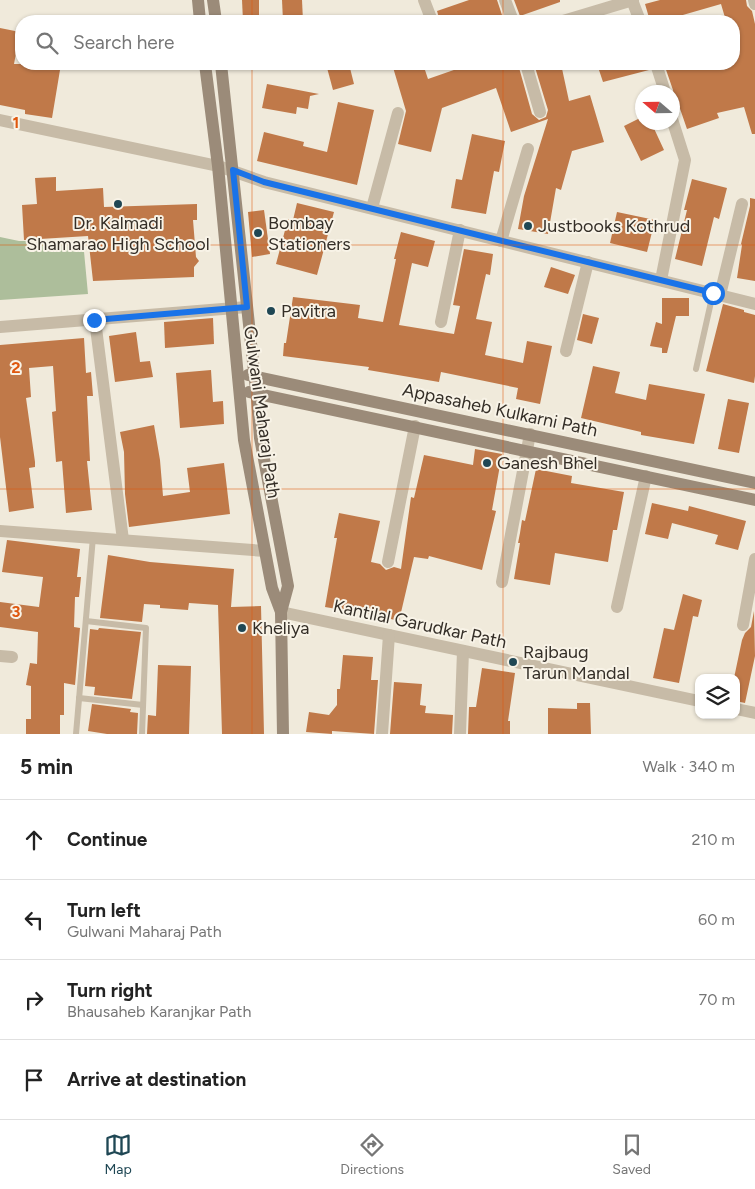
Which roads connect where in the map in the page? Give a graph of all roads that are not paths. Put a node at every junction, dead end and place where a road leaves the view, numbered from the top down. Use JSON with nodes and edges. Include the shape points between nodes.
{"nodes":[{"id":1,"x":198,"y":0,"type":"edge"},
{"id":2,"x":213,"y":0,"type":"edge"},
{"id":3,"x":424,"y":0,"type":"edge"},
{"id":4,"x":505,"y":0,"type":"edge"},
{"id":5,"x":587,"y":0,"type":"edge"},
{"id":6,"x":632,"y":0,"type":"edge"},
{"id":7,"x":754,"y":0,"type":"edge"},
{"id":8,"x":755,"y":4,"type":"edge"},
{"id":9,"x":591,"y":13,"type":"junction"},
{"id":10,"x":199,"y":15,"type":"edge"},
{"id":11,"x":215,"y":15,"type":"edge"},
{"id":12,"x":430,"y":15,"type":"edge"},
{"id":13,"x":511,"y":15,"type":"edge"},
{"id":14,"x":584,"y":15,"type":"edge"},
{"id":15,"x":638,"y":15,"type":"edge"},
{"id":16,"x":207,"y":70,"type":"edge"},
{"id":17,"x":221,"y":70,"type":"edge"},
{"id":18,"x":528,"y":70,"type":"edge"},
{"id":19,"x":658,"y":70,"type":"edge"},
{"id":20,"x":663,"y":85,"type":"edge"},
{"id":21,"x":540,"y":112,"type":"dead end"},
{"id":22,"x":398,"y":113,"type":"dead end"},
{"id":23,"x":0,"y":120,"type":"edge"},
{"id":24,"x":675,"y":130,"type":"edge"},
{"id":25,"x":528,"y":149,"type":"dead end"},
{"id":26,"x":218,"y":166,"type":"junction"},
{"id":27,"x":233,"y":170,"type":"junction"},
{"id":28,"x":742,"y":204,"type":"dead end"},
{"id":29,"x":372,"y":208,"type":"junction"},
{"id":30,"x":460,"y":230,"type":"junction"},
{"id":31,"x":501,"y":241,"type":"junction"},
{"id":32,"x":588,"y":262,"type":"junction"},
{"id":33,"x":661,"y":280,"type":"junction"},
{"id":34,"x":716,"y":294,"type":"junction"},
{"id":35,"x":755,"y":304,"type":"edge"},
{"id":36,"x":247,"y":307,"type":"junction"},
{"id":37,"x":231,"y":309,"type":"junction"},
{"id":38,"x":94,"y":320,"type":"junction"},
{"id":39,"x":441,"y":322,"type":"dead end"},
{"id":40,"x":0,"y":327,"type":"edge"},
{"id":41,"x":566,"y":351,"type":"dead end"},
{"id":42,"x":696,"y":369,"type":"dead end"},
{"id":43,"x":238,"y":374,"type":"junction"},
{"id":44,"x":254,"y":375,"type":"junction"},
{"id":45,"x":240,"y":391,"type":"junction"},
{"id":46,"x":256,"y":392,"type":"junction"},
{"id":47,"x":415,"y":426,"type":"junction"},
{"id":48,"x":530,"y":434,"type":"junction"},
{"id":49,"x":527,"y":450,"type":"junction"},
{"id":50,"x":646,"y":476,"type":"junction"},
{"id":51,"x":755,"y":483,"type":"edge"},
{"id":52,"x":755,"y":500,"type":"edge"},
{"id":53,"x":0,"y":530,"type":"edge"},
{"id":54,"x":93,"y":538,"type":"junction"},
{"id":55,"x":123,"y":540,"type":"junction"},
{"id":56,"x":265,"y":551,"type":"junction"},
{"id":57,"x":755,"y":559,"type":"edge"},
{"id":58,"x":388,"y":562,"type":"dead end"},
{"id":59,"x":502,"y":582,"type":"dead end"},
{"id":60,"x":617,"y":607,"type":"dead end"},
{"id":61,"x":281,"y":612,"type":"junction"},
{"id":62,"x":86,"y":621,"type":"junction"},
{"id":63,"x":742,"y":625,"type":"dead end"},
{"id":64,"x":389,"y":635,"type":"junction"},
{"id":65,"x":463,"y":651,"type":"junction"},
{"id":66,"x":79,"y":698,"type":"junction"},
{"id":67,"x":695,"y":700,"type":"edge"},
{"id":68,"x":143,"y":705,"type":"junction"},
{"id":69,"x":740,"y":710,"type":"edge"},
{"id":70,"x":755,"y":713,"type":"edge"},
{"id":71,"x":76,"y":734,"type":"edge"},
{"id":72,"x":142,"y":734,"type":"edge"},
{"id":73,"x":283,"y":734,"type":"edge"},
{"id":74,"x":382,"y":734,"type":"edge"},
{"id":75,"x":460,"y":734,"type":"edge"}],
"edges":[{"from":1,"to":10,"type":"street"},
{"from":2,"to":11,"type":"street"},
{"from":3,"to":12,"type":"street"},
{"from":4,"to":13,"type":"street"},
{"from":5,"to":9,"type":"street"},
{"from":6,"to":9,"type":"street"},
{"from":6,"to":15,"type":"street"},
{"from":7,"to":8,"type":"street"},
{"from":9,"to":14,"type":"street"},
{"from":16,"to":26,"type":"street","name":"Gulwani Maharaj Path"},
{"from":17,"to":27,"type":"street","name":"Gulwani Maharaj Path"},
{"from":18,"to":21,"type":"street"},
{"from":19,"to":20,"type":"street"},
{"from":22,"to":29,"type":"street"},
{"from":23,"to":26,"type":"street"},
{"from":24,"to":33,"type":"street","via":[[685,160]]},
{"from":25,"to":31,"type":"street"},
{"from":26,"to":27,"type":"street"},
{"from":26,"to":37,"type":"street","name":"Gulwani Maharaj Path"},
{"from":27,"to":29,"type":"street","via":[[264,182]]},
{"from":27,"to":36,"type":"street","name":"Gulwani Maharaj Path"},
{"from":28,"to":34,"type":"street"},
{"from":29,"to":30,"type":"street"},
{"from":30,"to":31,"type":"street"},
{"from":30,"to":39,"type":"street"},
{"from":31,"to":32,"type":"street"},
{"from":32,"to":33,"type":"street"},
{"from":32,"to":41,"type":"street"},
{"from":33,"to":34,"type":"street"},
{"from":34,"to":35,"type":"street"},
{"from":34,"to":42,"type":"lane"},
{"from":36,"to":37,"type":"street"},
{"from":36,"to":44,"type":"street","name":"Gulwani Maharaj Path"},
{"from":37,"to":38,"type":"street"},
{"from":37,"to":43,"type":"street","name":"Gulwani Maharaj Path"},
{"from":38,"to":40,"type":"street"},
{"from":38,"to":55,"type":"street"},
{"from":43,"to":44,"type":"street","name":"Appasaheb Kulkarni Path"},
{"from":43,"to":45,"type":"street","name":"Gulwani Maharaj Path"},
{"from":44,"to":46,"type":"street","name":"Gulwani Maharaj Path"},
{"from":44,"to":48,"type":"street","name":"Appasaheb Kulkarni Path"},
{"from":45,"to":46,"type":"street","name":"Appasaheb Kulkarni Path"},
{"from":45,"to":56,"type":"street","name":"Gulwani Maharaj Path","via":[[244,440]]},
{"from":46,"to":47,"type":"street","name":"Appasaheb Kulkarni Path"},
{"from":46,"to":61,"type":"street","name":"Gulwani Maharaj Path","via":[[260,438],[288,586]]},
{"from":47,"to":49,"type":"street","name":"Appasaheb Kulkarni Path"},
{"from":47,"to":58,"type":"street"},
{"from":48,"to":49,"type":"street"},
{"from":48,"to":51,"type":"street","name":"Appasaheb Kulkarni Path"},
{"from":49,"to":50,"type":"street","name":"Appasaheb Kulkarni Path"},
{"from":49,"to":59,"type":"street"},
{"from":50,"to":52,"type":"street","name":"Appasaheb Kulkarni Path"},
{"from":50,"to":60,"type":"street"},
{"from":53,"to":54,"type":"street"},
{"from":54,"to":55,"type":"street"},
{"from":54,"to":62,"type":"lane"},
{"from":55,"to":56,"type":"street"},
{"from":56,"to":61,"type":"street","name":"Gulwani Maharaj Path","via":[[272,588]]},
{"from":57,"to":63,"type":"street"},
{"from":61,"to":64,"type":"street","name":"Kantilal Garudkar Path"},
{"from":61,"to":73,"type":"street","name":"Gulwani Maharaj Path"},
{"from":62,"to":66,"type":"lane"},
{"from":62,"to":68,"type":"lane","via":[[146,628]]},
{"from":64,"to":65,"type":"street","name":"Kantilal Garudkar Path"},
{"from":64,"to":74,"type":"street"},
{"from":65,"to":67,"type":"street","name":"Kantilal Garudkar Path"},
{"from":65,"to":75,"type":"street"},
{"from":66,"to":68,"type":"lane"},
{"from":66,"to":71,"type":"lane"},
{"from":68,"to":72,"type":"lane"},
{"from":69,"to":70,"type":"street"}]}
